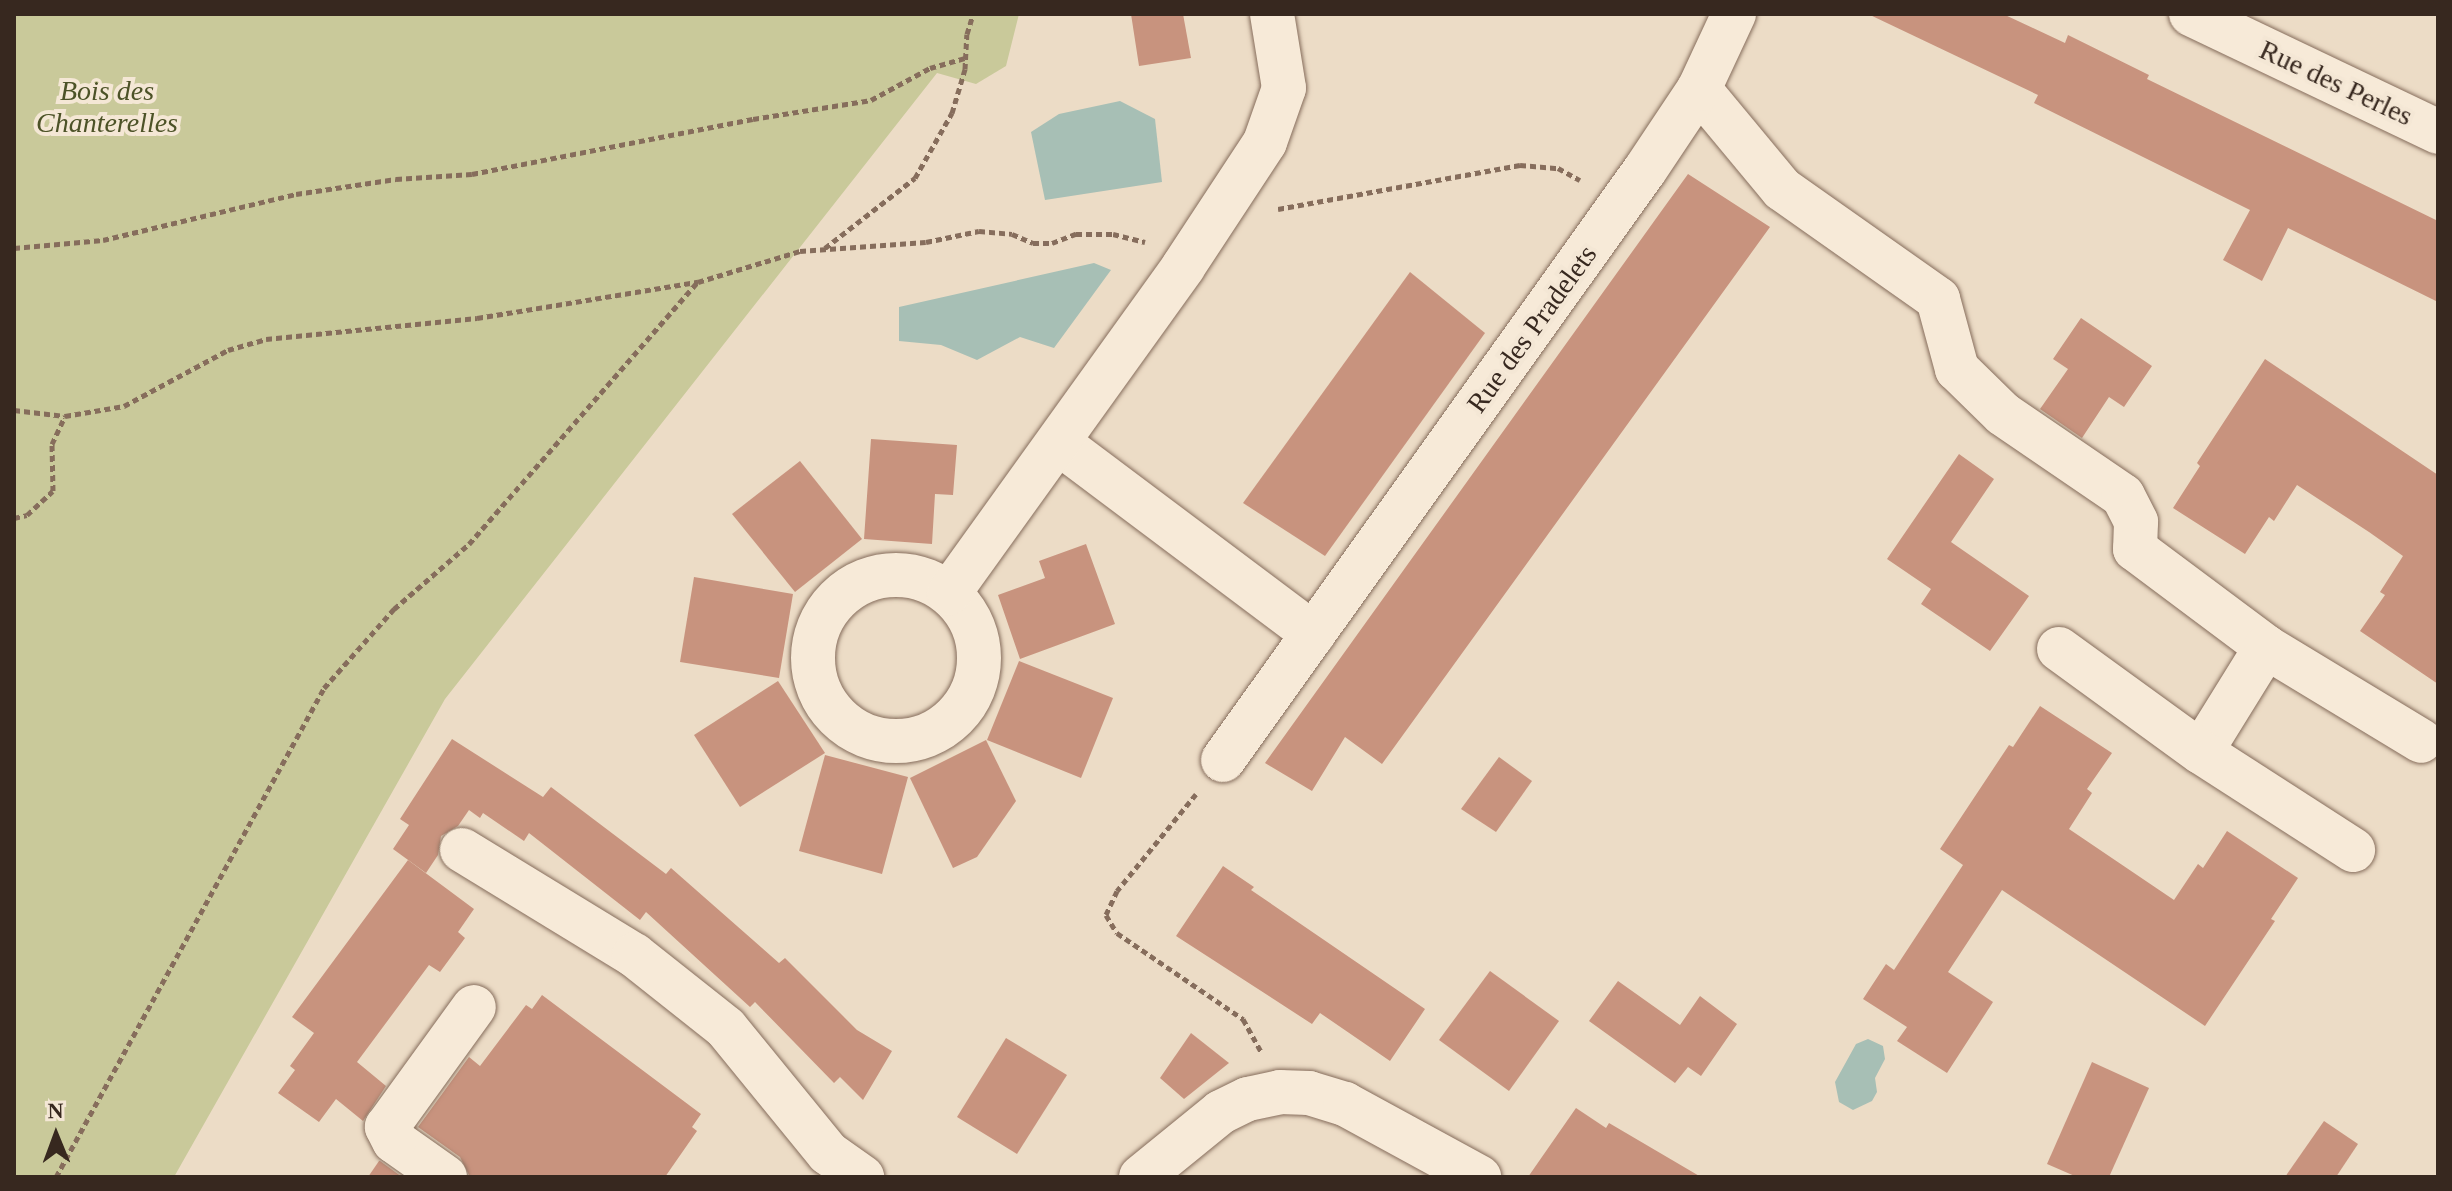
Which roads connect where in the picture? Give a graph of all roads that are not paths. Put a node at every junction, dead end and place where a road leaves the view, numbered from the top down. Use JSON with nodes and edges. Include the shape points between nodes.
{"nodes":[{"id":1,"x":1272,"y":14,"type":"edge"},
{"id":2,"x":1734,"y":14,"type":"edge"},
{"id":3,"x":2191,"y":14,"type":"edge"},
{"id":4,"x":1699,"y":89,"type":"junction"},
{"id":5,"x":2438,"y":132,"type":"edge"},
{"id":6,"x":1059,"y":443,"type":"junction"},
{"id":7,"x":949,"y":593,"type":"dead end"},
{"id":8,"x":1313,"y":634,"type":"junction"},
{"id":9,"x":2266,"y":647,"type":"junction"},
{"id":10,"x":2059,"y":649,"type":"dead end"},
{"id":11,"x":2421,"y":741,"type":"dead end"},
{"id":12,"x":2201,"y":752,"type":"junction"},
{"id":13,"x":1223,"y":760,"type":"road end"},
{"id":14,"x":462,"y":850,"type":"dead end"},
{"id":15,"x":2353,"y":850,"type":"dead end"},
{"id":16,"x":474,"y":1007,"type":"dead end"},
{"id":17,"x":445,"y":1177,"type":"edge"},
{"id":18,"x":862,"y":1177,"type":"edge"},
{"id":19,"x":1141,"y":1177,"type":"edge"},
{"id":20,"x":1479,"y":1177,"type":"edge"}],
"edges":[{"from":1,"to":6,"type":"street","via":[[1284,88],[1265,142]]},
{"from":2,"to":4,"type":"street","name":"Rue des Pradelets"},
{"from":3,"to":5,"type":"street","name":"Rue des Perles"},
{"from":4,"to":8,"type":"street","name":"Rue des Pradelets"},
{"from":4,"to":9,"type":"street","via":[[1782,189],[1938,299],[1957,369],[2003,414],[2123,496],[2136,522],[2135,549]]},
{"from":6,"to":7,"type":"street"},
{"from":6,"to":8,"type":"street"},
{"from":8,"to":13,"type":"street","name":"Rue des Pradelets"},
{"from":9,"to":11,"type":"street"},
{"from":9,"to":12,"type":"street"},
{"from":10,"to":12,"type":"street"},
{"from":12,"to":15,"type":"street"},
{"from":14,"to":18,"type":"street","via":[[634,955],[726,1028],[828,1153]]},
{"from":16,"to":17,"type":"street","via":[[387,1127],[394,1141]]},
{"from":19,"to":20,"type":"street","via":[[1221,1112],[1280,1092],[1309,1093],[1345,1104]]}]}
